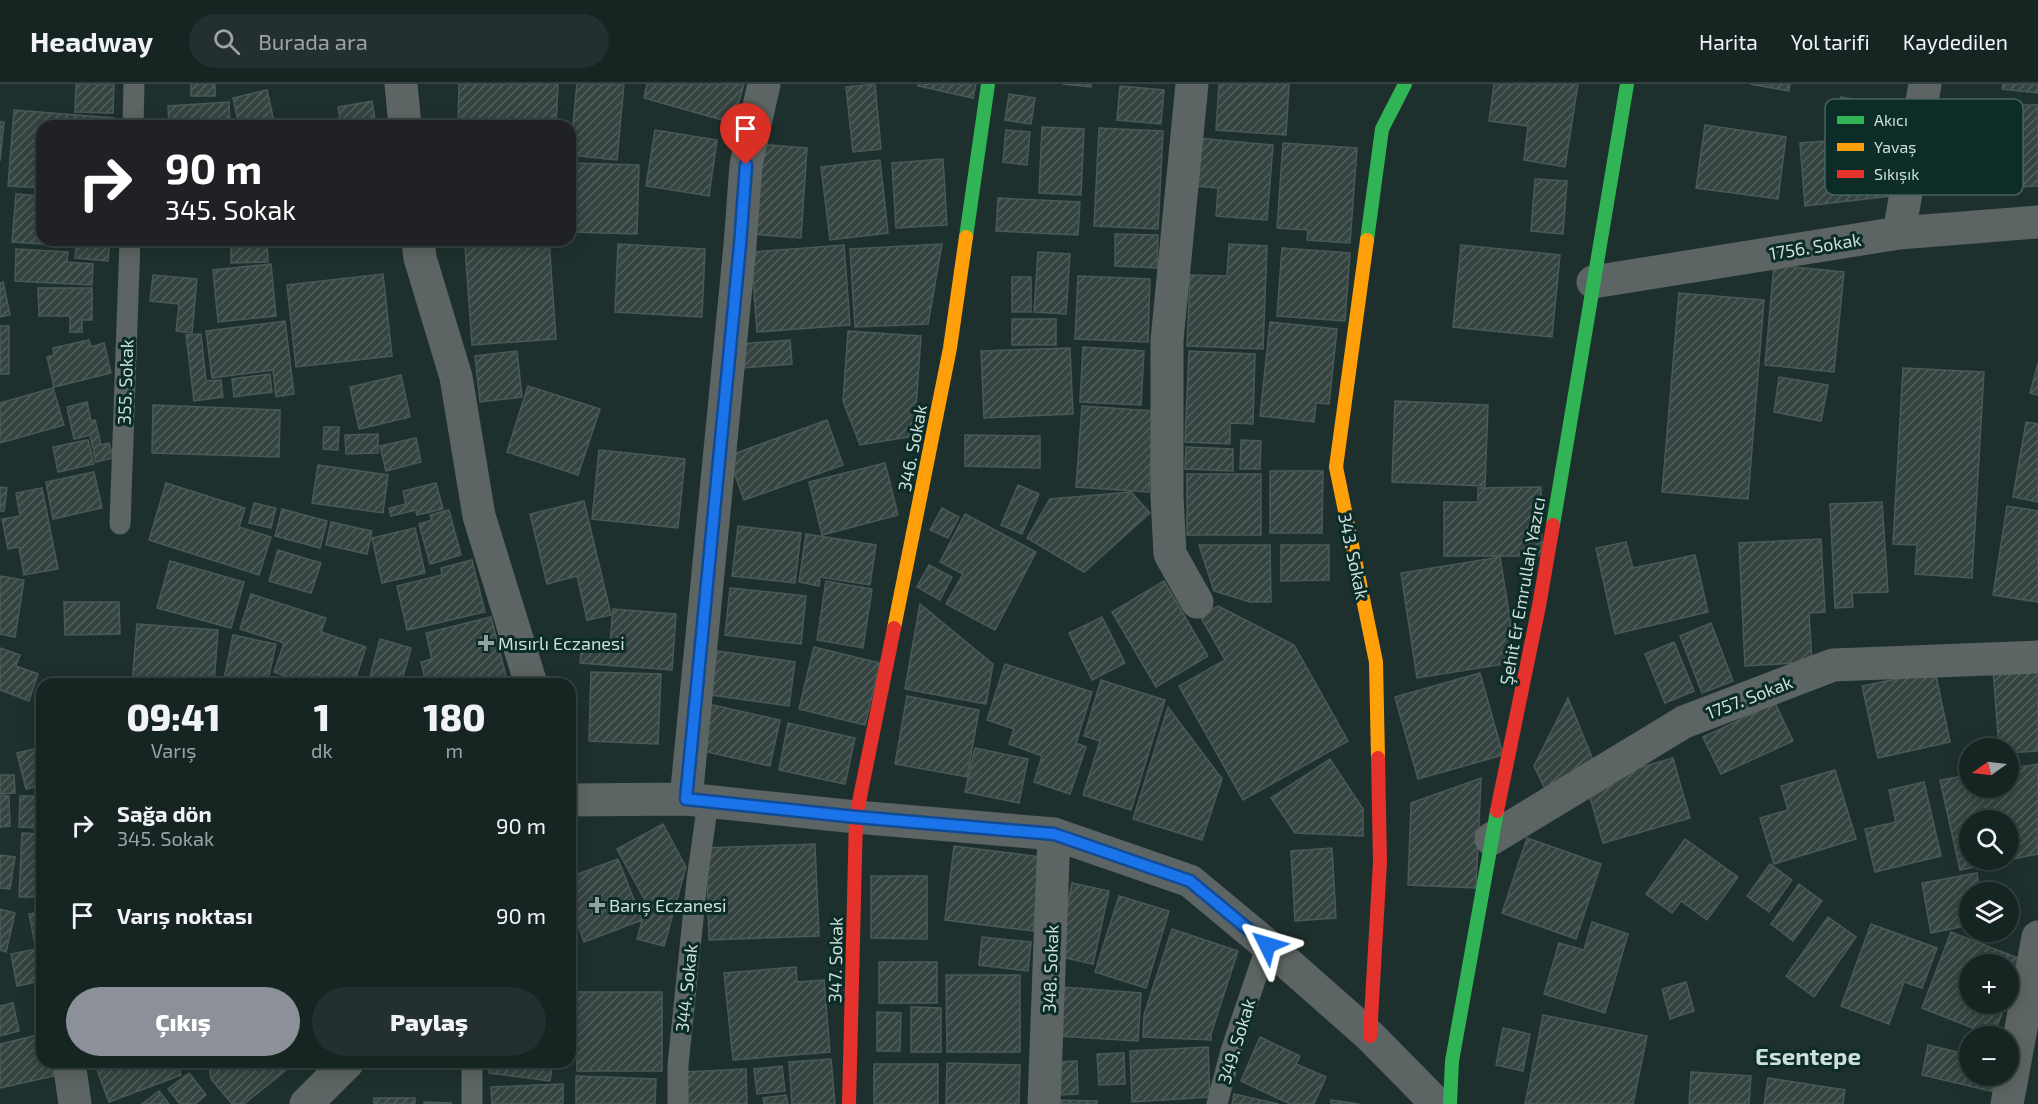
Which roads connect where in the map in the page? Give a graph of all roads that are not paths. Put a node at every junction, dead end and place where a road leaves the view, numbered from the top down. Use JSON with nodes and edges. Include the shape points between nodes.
{"nodes":[{"id":1,"x":134,"y":84,"type":"edge"},
{"id":2,"x":401,"y":84,"type":"edge"},
{"id":3,"x":764,"y":84,"type":"edge"},
{"id":4,"x":988,"y":84,"type":"edge"},
{"id":5,"x":1192,"y":84,"type":"edge"},
{"id":6,"x":1405,"y":84,"type":"edge"},
{"id":7,"x":1627,"y":84,"type":"edge"},
{"id":8,"x":1925,"y":84,"type":"edge"},
{"id":9,"x":1922,"y":99,"type":"edge"},
{"id":10,"x":133,"y":120,"type":"edge"},
{"id":11,"x":404,"y":120,"type":"edge"},
{"id":12,"x":1906,"y":195,"type":"edge"},
{"id":13,"x":2038,"y":222,"type":"edge"},
{"id":14,"x":1899,"y":233,"type":"junction"},
{"id":15,"x":130,"y":246,"type":"edge"},
{"id":16,"x":419,"y":246,"type":"edge"},
{"id":17,"x":1593,"y":282,"type":"junction"},
{"id":18,"x":120,"y":524,"type":"dead end"},
{"id":19,"x":1197,"y":602,"type":"dead end"},
{"id":20,"x":2038,"y":657,"type":"edge"},
{"id":21,"x":529,"y":678,"type":"edge"},
{"id":22,"x":576,"y":800,"type":"edge"},
{"id":23,"x":697,"y":800,"type":"junction"},
{"id":24,"x":856,"y":817,"type":"junction"},
{"id":25,"x":1054,"y":834,"type":"junction"},
{"id":26,"x":1491,"y":839,"type":"junction"},
{"id":27,"x":2038,"y":937,"type":"edge"},
{"id":28,"x":1267,"y":945,"type":"junction"},
{"id":29,"x":1370,"y":1036,"type":"junction"},
{"id":30,"x":70,"y":1068,"type":"edge"},
{"id":31,"x":342,"y":1068,"type":"edge"},
{"id":32,"x":472,"y":1068,"type":"edge"},
{"id":33,"x":75,"y":1104,"type":"edge"},
{"id":34,"x":306,"y":1104,"type":"edge"},
{"id":35,"x":472,"y":1104,"type":"edge"},
{"id":36,"x":678,"y":1104,"type":"edge"},
{"id":37,"x":849,"y":1104,"type":"edge"},
{"id":38,"x":1044,"y":1104,"type":"edge"},
{"id":39,"x":1216,"y":1104,"type":"edge"},
{"id":40,"x":1437,"y":1104,"type":"edge"},
{"id":41,"x":1450,"y":1104,"type":"edge"},
{"id":42,"x":2007,"y":1104,"type":"edge"}],
"edges":[{"from":1,"to":10,"type":"lane"},
{"from":2,"to":11,"type":"street"},
{"from":3,"to":23,"type":"street","via":[[746,165]]},
{"from":4,"to":24,"type":"street","name":"346. Sokak","via":[[950,348]]},
{"from":5,"to":19,"type":"street","via":[[1167,340],[1167,496],[1170,554]]},
{"from":6,"to":29,"type":"street","name":"343. Sokak","via":[[1382,129],[1336,467],[1376,662],[1380,862]]},
{"from":7,"to":17,"type":"street","name":"Şehit Er Emrullah Yazıcı"},
{"from":8,"to":9,"type":"street"},
{"from":12,"to":14,"type":"street"},
{"from":13,"to":14,"type":"street","name":"1756. Sokak"},
{"from":14,"to":17,"type":"street","name":"1756. Sokak"},
{"from":15,"to":18,"type":"lane","name":"355. Sokak"},
{"from":16,"to":21,"type":"street","via":[[456,377],[479,516]]},
{"from":17,"to":26,"type":"street","name":"Şehit Er Emrullah Yazıcı","via":[[1539,606]]},
{"from":20,"to":26,"type":"street","name":"1757. Sokak","via":[[1833,665],[1684,722]]},
{"from":22,"to":23,"type":"street"},
{"from":23,"to":24,"type":"street"},
{"from":23,"to":36,"type":"lane","name":"344. Sokak","via":[[697,880],[678,1065]]},
{"from":24,"to":25,"type":"street"},
{"from":24,"to":37,"type":"street","name":"347. Sokak"},
{"from":25,"to":28,"type":"street","via":[[1190,881]]},
{"from":25,"to":38,"type":"street","name":"348. Sokak"},
{"from":26,"to":41,"type":"street","name":"Şehit Er Emrullah Yazıcı","via":[[1452,1061]]},
{"from":27,"to":42,"type":"street"},
{"from":28,"to":29,"type":"street"},
{"from":28,"to":39,"type":"lane","name":"349. Sokak"},
{"from":29,"to":40,"type":"street"},
{"from":30,"to":33,"type":"street"},
{"from":31,"to":34,"type":"street"},
{"from":32,"to":35,"type":"lane"}]}
